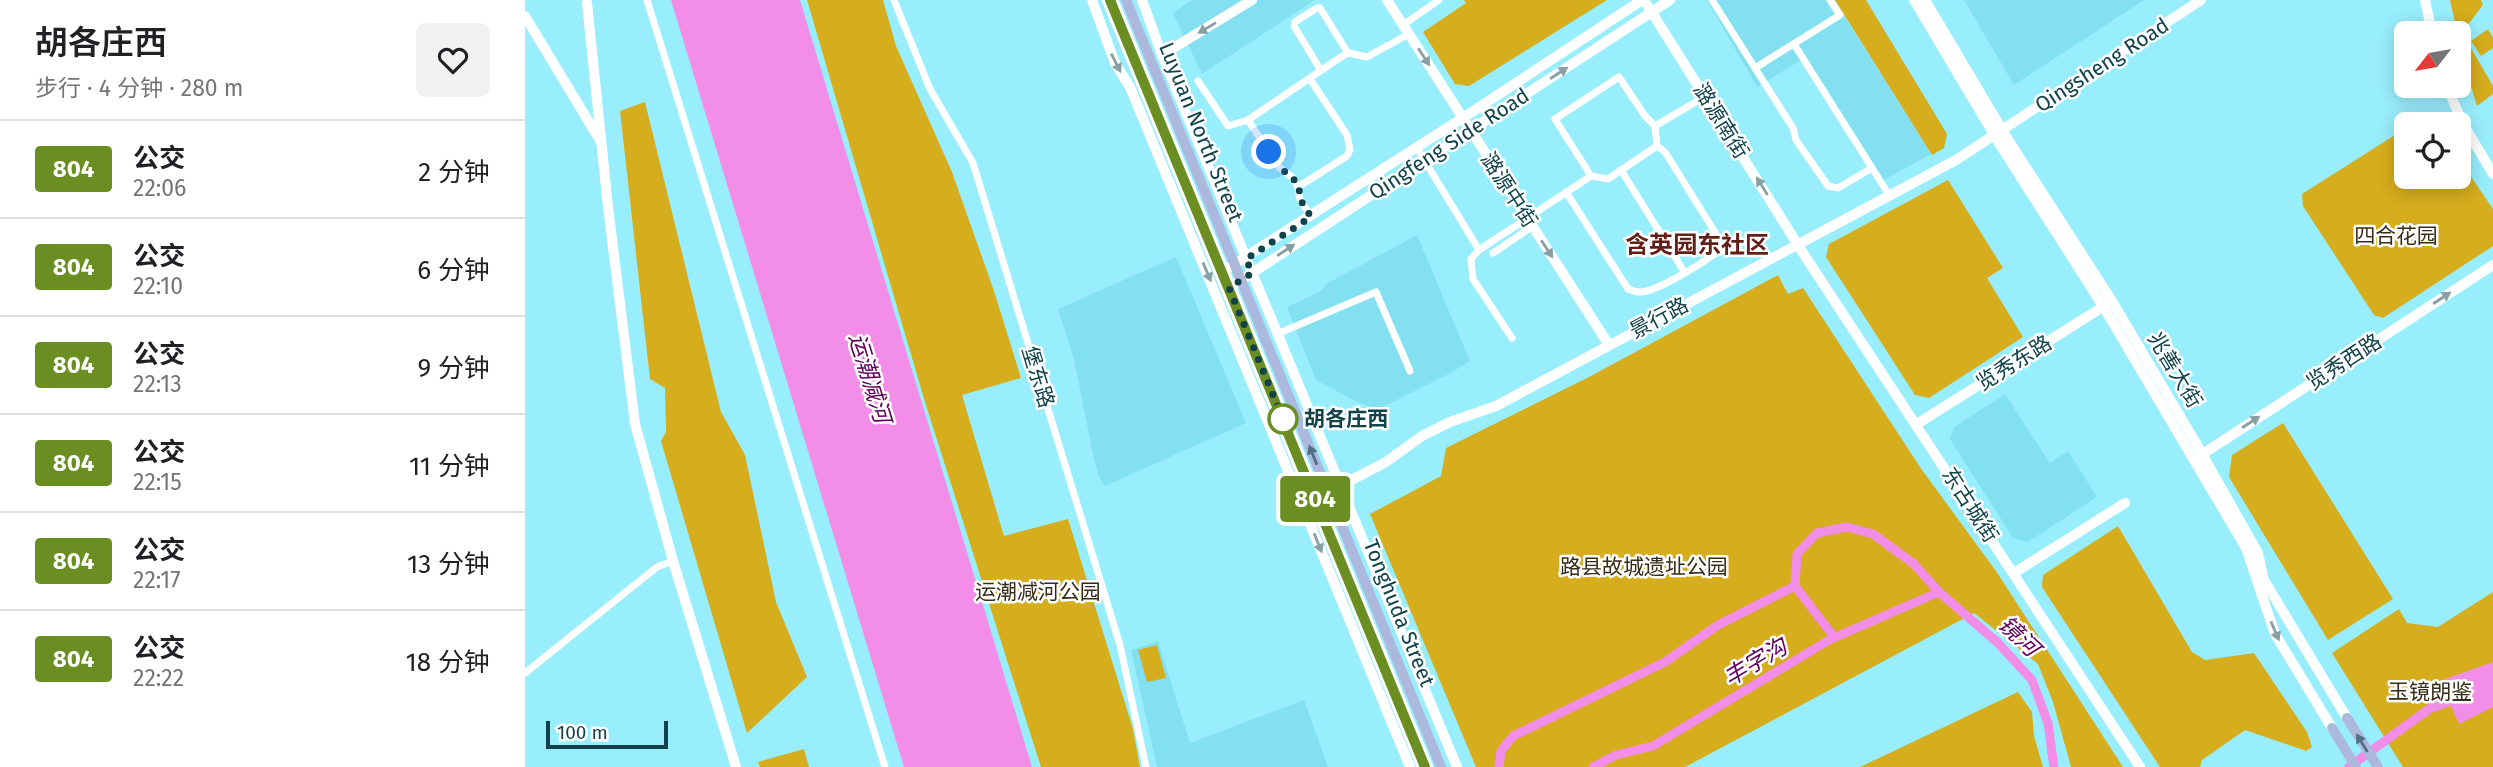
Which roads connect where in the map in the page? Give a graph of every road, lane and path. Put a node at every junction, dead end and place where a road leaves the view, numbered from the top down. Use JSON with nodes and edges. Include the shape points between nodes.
{"nodes":[{"id":1,"x":646,"y":0,"type":"edge"},
{"id":2,"x":894,"y":0,"type":"edge"},
{"id":3,"x":1092,"y":0,"type":"edge"},
{"id":4,"x":1110,"y":0,"type":"edge"},
{"id":5,"x":1126,"y":0,"type":"edge"},
{"id":6,"x":1142,"y":0,"type":"edge"},
{"id":7,"x":1252,"y":0,"type":"edge"},
{"id":8,"x":1387,"y":0,"type":"edge"},
{"id":9,"x":1439,"y":0,"type":"edge"},
{"id":10,"x":1643,"y":0,"type":"edge"},
{"id":11,"x":1670,"y":0,"type":"edge"},
{"id":12,"x":1711,"y":0,"type":"edge"},
{"id":13,"x":1830,"y":0,"type":"edge"},
{"id":14,"x":1914,"y":0,"type":"edge"},
{"id":15,"x":1925,"y":0,"type":"edge"},
{"id":16,"x":2201,"y":0,"type":"edge"},
{"id":17,"x":2425,"y":0,"type":"edge"},
{"id":18,"x":587,"y":3,"type":"dead end"},
{"id":19,"x":1652,"y":12,"type":"junction"},
{"id":20,"x":525,"y":16,"type":"edge"},
{"id":21,"x":2429,"y":21,"type":"edge"},
{"id":22,"x":1406,"y":30,"type":"junction"},
{"id":23,"x":1794,"y":44,"type":"junction"},
{"id":24,"x":1348,"y":53,"type":"junction"},
{"id":25,"x":1162,"y":55,"type":"junction"},
{"id":26,"x":1755,"y":68,"type":"junction"},
{"id":27,"x":1319,"y":69,"type":"junction"},
{"id":28,"x":1310,"y":79,"type":"junction"},
{"id":29,"x":1198,"y":81,"type":"dead end"},
{"id":30,"x":1706,"y":96,"type":"junction"},
{"id":31,"x":2452,"y":98,"type":"edge"},
{"id":32,"x":1463,"y":118,"type":"junction"},
{"id":33,"x":1248,"y":120,"type":"junction"},
{"id":34,"x":1655,"y":126,"type":"junction"},
{"id":35,"x":1471,"y":130,"type":"junction"},
{"id":36,"x":1998,"y":131,"type":"junction"},
{"id":37,"x":603,"y":145,"type":"junction"},
{"id":38,"x":1657,"y":146,"type":"junction"},
{"id":39,"x":1417,"y":148,"type":"junction"},
{"id":40,"x":1424,"y":160,"type":"junction"},
{"id":41,"x":1872,"y":168,"type":"junction"},
{"id":42,"x":1621,"y":170,"type":"junction"},
{"id":43,"x":2493,"y":174,"type":"edge"},
{"id":44,"x":1591,"y":176,"type":"junction"},
{"id":45,"x":1299,"y":187,"type":"junction"},
{"id":46,"x":1566,"y":192,"type":"junction"},
{"id":47,"x":1889,"y":195,"type":"junction"},
{"id":48,"x":1311,"y":217,"type":"junction"},
{"id":49,"x":1530,"y":222,"type":"junction"},
{"id":50,"x":1798,"y":243,"type":"junction"},
{"id":51,"x":1479,"y":250,"type":"junction"},
{"id":52,"x":1493,"y":253,"type":"dead end"},
{"id":53,"x":1246,"y":259,"type":"junction"},
{"id":54,"x":1235,"y":265,"type":"junction"},
{"id":55,"x":2493,"y":265,"type":"edge"},
{"id":56,"x":1222,"y":272,"type":"junction"},
{"id":57,"x":1252,"y":273,"type":"junction"},
{"id":58,"x":1685,"y":273,"type":"junction"},
{"id":59,"x":1241,"y":280,"type":"junction"},
{"id":60,"x":1229,"y":288,"type":"junction"},
{"id":61,"x":2107,"y":304,"type":"junction"},
{"id":62,"x":1277,"y":334,"type":"junction"},
{"id":63,"x":1512,"y":338,"type":"dead end"},
{"id":64,"x":1609,"y":345,"type":"junction"},
{"id":65,"x":1272,"y":357,"type":"joint"},
{"id":66,"x":1259,"y":361,"type":"joint"},
{"id":67,"x":1410,"y":371,"type":"dead end"},
{"id":68,"x":1917,"y":424,"type":"junction"},
{"id":69,"x":2198,"y":457,"type":"junction"},
{"id":70,"x":1340,"y":486,"type":"junction"},
{"id":71,"x":1330,"y":497,"type":"junction"},
{"id":72,"x":2125,"y":503,"type":"dead end"},
{"id":73,"x":1319,"y":508,"type":"junction"},
{"id":74,"x":673,"y":561,"type":"junction"},
{"id":75,"x":2014,"y":573,"type":"junction"},
{"id":76,"x":525,"y":673,"type":"edge"},
{"id":77,"x":2347,"y":719,"type":"joint"},
{"id":78,"x":2332,"y":728,"type":"joint"},
{"id":79,"x":736,"y":767,"type":"edge"},
{"id":80,"x":885,"y":767,"type":"edge"},
{"id":81,"x":1146,"y":767,"type":"edge"},
{"id":82,"x":1410,"y":767,"type":"edge"},
{"id":83,"x":1425,"y":767,"type":"edge"},
{"id":84,"x":1441,"y":767,"type":"edge"},
{"id":85,"x":1457,"y":767,"type":"edge"},
{"id":86,"x":2140,"y":767,"type":"edge"},
{"id":87,"x":2357,"y":767,"type":"edge"},
{"id":88,"x":2378,"y":767,"type":"edge"}],
"edges":[{"from":1,"to":80,"type":"street"},
{"from":2,"to":81,"type":"street","name":"堡东路","via":[[930,89],[973,163],[1120,645]]},
{"from":3,"to":82,"type":"street","one_way":true},
{"from":4,"to":56,"type":"main road","name":"Luyuan North Street"},
{"from":5,"to":54,"type":"main road","name":"Luyuan North Street"},
{"from":6,"to":25,"type":"street"},
{"from":7,"to":25,"type":"street","one_way":true},
{"from":8,"to":22,"type":"street","name":"潞源中街"},
{"from":9,"to":22,"type":"street"},
{"from":10,"to":19,"type":"street","name":"潞源南街"},
{"from":10,"to":32,"type":"street"},
{"from":11,"to":19,"type":"street","name":"Qingfeng Side Road"},
{"from":12,"to":26,"type":"street"},
{"from":13,"to":23,"type":"street","via":[[1840,15]]},
{"from":14,"to":36,"type":"street","name":"兆善大街"},
{"from":15,"to":36,"type":"street","name":"兆善大街"},
{"from":16,"to":36,"type":"street","name":"Qingsheng Road"},
{"from":17,"to":21,"type":"street"},
{"from":18,"to":37,"type":"street"},
{"from":19,"to":30,"type":"street","name":"潞源南街"},
{"from":35,"to":19,"type":"street","name":"Qingfeng Side Road","one_way":true},
{"from":20,"to":37,"type":"street"},
{"from":22,"to":24,"type":"street","via":[[1367,57]]},
{"from":22,"to":32,"type":"street","name":"潞源中街","one_way":true},
{"from":23,"to":26,"type":"street"},
{"from":23,"to":41,"type":"street"},
{"from":24,"to":27,"type":"street"},
{"from":24,"to":27,"type":"street","via":[[1317,8],[1294,26]]},
{"from":25,"to":53,"type":"street"},
{"from":26,"to":41,"type":"street","via":[[1828,186],[1838,188]]},
{"from":27,"to":28,"type":"street"},
{"from":28,"to":33,"type":"street"},
{"from":28,"to":45,"type":"street","via":[[1347,135],[1350,150]]},
{"from":29,"to":33,"type":"street","via":[[1228,126]]},
{"from":30,"to":34,"type":"street"},
{"from":50,"to":30,"type":"street","name":"潞源南街","one_way":true},
{"from":31,"to":43,"type":"street"},
{"from":32,"to":35,"type":"street","name":"潞源中街"},
{"from":32,"to":39,"type":"street"},
{"from":33,"to":45,"type":"street","via":[[1279,167]]},
{"from":34,"to":38,"type":"street"},
{"from":34,"to":44,"type":"street","via":[[1619,77],[1555,119]]},
{"from":35,"to":40,"type":"street","name":"Qingfeng Side Road"},
{"from":35,"to":49,"type":"street","name":"潞源中街"},
{"from":36,"to":47,"type":"street","name":"景行路","via":[[1956,160]]},
{"from":36,"to":61,"type":"street","name":"兆善大街"},
{"from":37,"to":74,"type":"street","via":[[635,424]]},
{"from":38,"to":42,"type":"street"},
{"from":38,"to":58,"type":"street","via":[[1665,152],[1722,248]]},
{"from":39,"to":40,"type":"street"},
{"from":39,"to":48,"type":"street"},
{"from":40,"to":51,"type":"street"},
{"from":57,"to":40,"type":"street","name":"Qingfeng Side Road","one_way":true},
{"from":41,"to":47,"type":"street"},
{"from":42,"to":44,"type":"street","via":[[1608,178]]},
{"from":42,"to":58,"type":"street"},
{"from":44,"to":46,"type":"street"},
{"from":45,"to":48,"type":"street","via":[[1300,199]]},
{"from":46,"to":49,"type":"street"},
{"from":46,"to":58,"type":"street","via":[[1628,289],[1646,291]]},
{"from":47,"to":50,"type":"street","name":"景行路"},
{"from":48,"to":53,"type":"street"},
{"from":49,"to":51,"type":"street"},
{"from":49,"to":52,"type":"street"},
{"from":49,"to":64,"type":"street","name":"潞源中街","one_way":true},
{"from":50,"to":64,"type":"street","name":"景行路"},
{"from":50,"to":68,"type":"street","name":"东古城街"},
{"from":51,"to":63,"type":"street","via":[[1471,260],[1473,279]]},
{"from":53,"to":54,"type":"street"},
{"from":53,"to":57,"type":"street"},
{"from":54,"to":56,"type":"street"},
{"from":54,"to":59,"type":"main road","name":"Luyuan North Street"},
{"from":69,"to":55,"type":"street","name":"览秀西路","one_way":true},
{"from":56,"to":60,"type":"main road","name":"Luyuan North Street"},
{"from":57,"to":59,"type":"street","name":"Qingfeng Side Road"},
{"from":57,"to":62,"type":"street"},
{"from":59,"to":60,"type":"street","name":"Qingfeng Side Road"},
{"from":59,"to":65,"type":"main road","name":"Luyuan North Street"},
{"from":60,"to":66,"type":"main road","name":"Luyuan North Street"},
{"from":61,"to":68,"type":"street","name":"览秀东路"},
{"from":61,"to":69,"type":"street","name":"兆善大街"},
{"from":62,"to":67,"type":"street","via":[[1375,292]]},
{"from":62,"to":70,"type":"street"},
{"from":64,"to":70,"type":"street","name":"景行路","via":[[1496,405],[1422,436]]},
{"from":71,"to":65,"type":"main road","name":"Tonghuda Street","one_way":true},
{"from":66,"to":73,"type":"main road","name":"Tonghuda Street"},
{"from":68,"to":75,"type":"street","name":"东古城街"},
{"from":69,"to":77,"type":"street","name":"兆善大街","via":[[2258,553],[2264,580]]},
{"from":69,"to":78,"type":"street","name":"兆善大街","one_way":true,"via":[[2246,548],[2275,634]]},
{"from":70,"to":71,"type":"street","name":"景行路"},
{"from":70,"to":85,"type":"street"},
{"from":71,"to":73,"type":"street","name":"景行路"},
{"from":71,"to":84,"type":"main road","name":"Tonghuda Street"},
{"from":72,"to":75,"type":"street"},
{"from":73,"to":83,"type":"main road","name":"Tonghuda Street"},
{"from":74,"to":76,"type":"street","via":[[657,567]]},
{"from":74,"to":79,"type":"street"},
{"from":75,"to":86,"type":"street","name":"东古城街"},
{"from":88,"to":77,"type":"main road","name":"兆善大街","one_way":true},
{"from":78,"to":87,"type":"main road","name":"兆善大街"}]}
